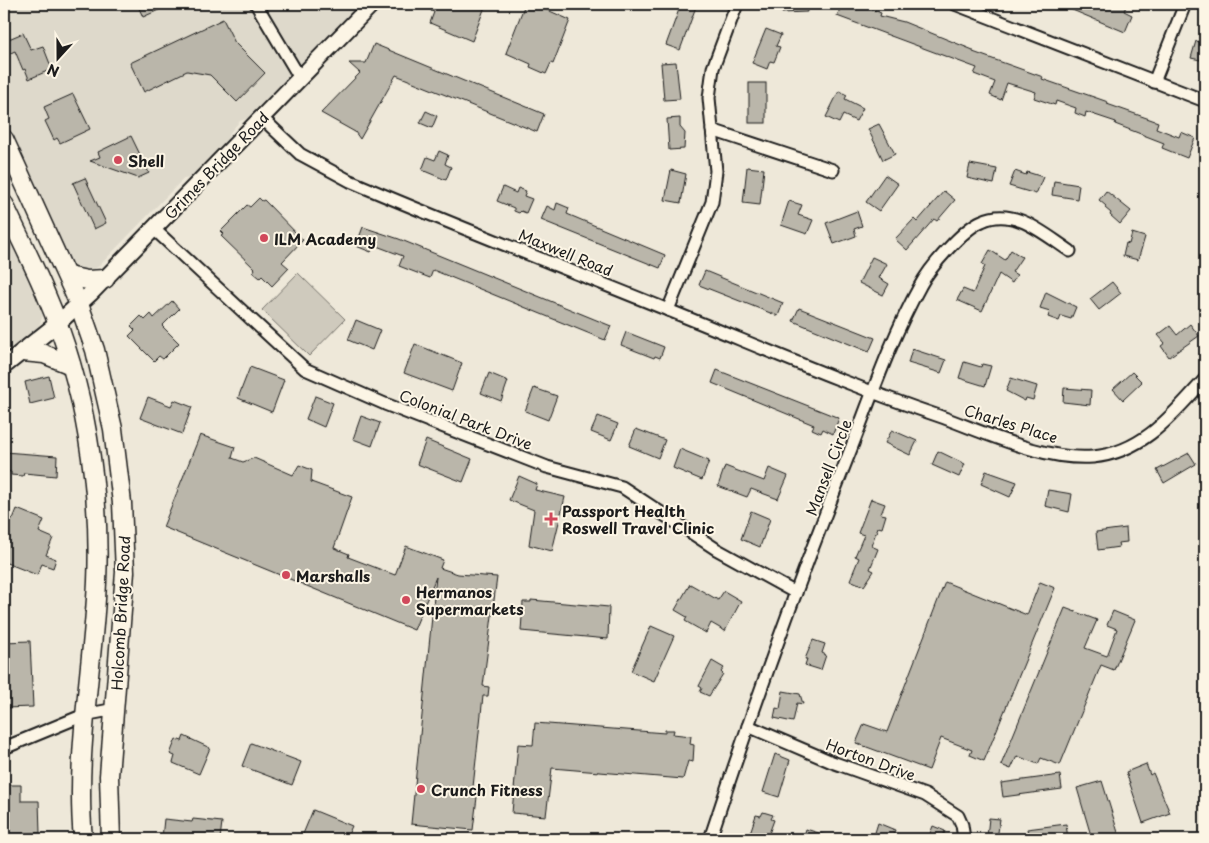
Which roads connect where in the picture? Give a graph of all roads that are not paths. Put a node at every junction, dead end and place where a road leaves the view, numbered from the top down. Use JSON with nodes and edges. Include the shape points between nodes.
{"nodes":[{"id":1,"x":256,"y":4,"type":"edge"},
{"id":2,"x":372,"y":4,"type":"edge"},
{"id":3,"x":737,"y":4,"type":"edge"},
{"id":4,"x":955,"y":4,"type":"edge"},
{"id":5,"x":1185,"y":4,"type":"edge"},
{"id":6,"x":300,"y":78,"type":"junction"},
{"id":7,"x":1154,"y":82,"type":"junction"},
{"id":8,"x":1205,"y":102,"type":"edge"},
{"id":9,"x":261,"y":117,"type":"junction"},
{"id":10,"x":712,"y":130,"type":"junction"},
{"id":11,"x":4,"y":139,"type":"edge"},
{"id":12,"x":833,"y":170,"type":"dead end"},
{"id":13,"x":4,"y":204,"type":"edge"},
{"id":14,"x":154,"y":230,"type":"junction"},
{"id":15,"x":1070,"y":251,"type":"dead end"},
{"id":16,"x":68,"y":276,"type":"junction"},
{"id":17,"x":105,"y":279,"type":"junction"},
{"id":18,"x":80,"y":304,"type":"junction"},
{"id":19,"x":668,"y":310,"type":"junction"},
{"id":20,"x":58,"y":324,"type":"junction"},
{"id":21,"x":23,"y":352,"type":"junction"},
{"id":22,"x":70,"y":365,"type":"junction"},
{"id":23,"x":4,"y":366,"type":"edge"},
{"id":24,"x":1205,"y":379,"type":"edge"},
{"id":25,"x":873,"y":393,"type":"junction"},
{"id":26,"x":796,"y":592,"type":"junction"},
{"id":27,"x":115,"y":709,"type":"junction"},
{"id":28,"x":84,"y":715,"type":"junction"},
{"id":29,"x":748,"y":726,"type":"junction"},
{"id":30,"x":4,"y":748,"type":"edge"},
{"id":31,"x":964,"y":837,"type":"edge"},
{"id":32,"x":83,"y":839,"type":"edge"},
{"id":33,"x":111,"y":839,"type":"edge"},
{"id":34,"x":710,"y":839,"type":"edge"}],
"edges":[{"from":1,"to":6,"type":"street"},
{"from":2,"to":6,"type":"street","name":"Grimes Bridge Road"},
{"from":3,"to":10,"type":"street","via":[[713,68],[709,98]]},
{"from":4,"to":7,"type":"street"},
{"from":5,"to":7,"type":"street"},
{"from":6,"to":9,"type":"street","name":"Grimes Bridge Road"},
{"from":7,"to":8,"type":"street"},
{"from":9,"to":14,"type":"street","name":"Grimes Bridge Road"},
{"from":9,"to":19,"type":"street","name":"Maxwell Road","via":[[300,154],[350,182]]},
{"from":10,"to":12,"type":"street"},
{"from":10,"to":19,"type":"street","via":[[716,171],[712,202]]},
{"from":11,"to":16,"type":"main road","name":"Holcomb Bridge Road"},
{"from":13,"to":20,"type":"main road","name":"Holcomb Bridge Road"},
{"from":14,"to":17,"type":"street","name":"Grimes Bridge Road"},
{"from":14,"to":26,"type":"street","name":"Colonial Park Drive","via":[[305,369],[547,467],[622,487],[716,549]]},
{"from":15,"to":25,"type":"street","name":"Mansell Circle","via":[[1026,222],[1014,218],[993,217],[974,225],[921,284]]},
{"from":16,"to":17,"type":"main road"},
{"from":16,"to":18,"type":"main road","name":"Holcomb Bridge Road"},
{"from":17,"to":18,"type":"street","name":"Grimes Bridge Road"},
{"from":18,"to":20,"type":"street","name":"Grimes Bridge Road"},
{"from":18,"to":27,"type":"main road","name":"Holcomb Bridge Road","via":[[105,387],[122,503],[124,582]]},
{"from":19,"to":25,"type":"street","name":"Maxwell Road"},
{"from":20,"to":21,"type":"street","name":"Grimes Bridge Road"},
{"from":20,"to":22,"type":"main road","name":"Holcomb Bridge Road"},
{"from":21,"to":22,"type":"main road","via":[[44,354]]},
{"from":21,"to":23,"type":"street","name":"Grimes Bridge Road"},
{"from":22,"to":28,"type":"main road","name":"Holcomb Bridge Road","via":[[86,430],[97,526],[95,616]]},
{"from":24,"to":25,"type":"street","name":"Charles Place","via":[[1153,433],[1132,446],[1092,457],[1039,451]]},
{"from":25,"to":26,"type":"street","name":"Mansell Circle"},
{"from":26,"to":29,"type":"street","name":"Mansell Circle"},
{"from":27,"to":28,"type":"street"},
{"from":27,"to":33,"type":"main road","name":"Holcomb Bridge Road","via":[[109,776]]},
{"from":28,"to":30,"type":"street"},
{"from":28,"to":32,"type":"main road","name":"Holcomb Bridge Road"},
{"from":29,"to":31,"type":"street","name":"Horton Drive","via":[[832,762],[925,795],[953,811],[962,825]]},
{"from":29,"to":34,"type":"street","name":"Mansell Circle"}]}
